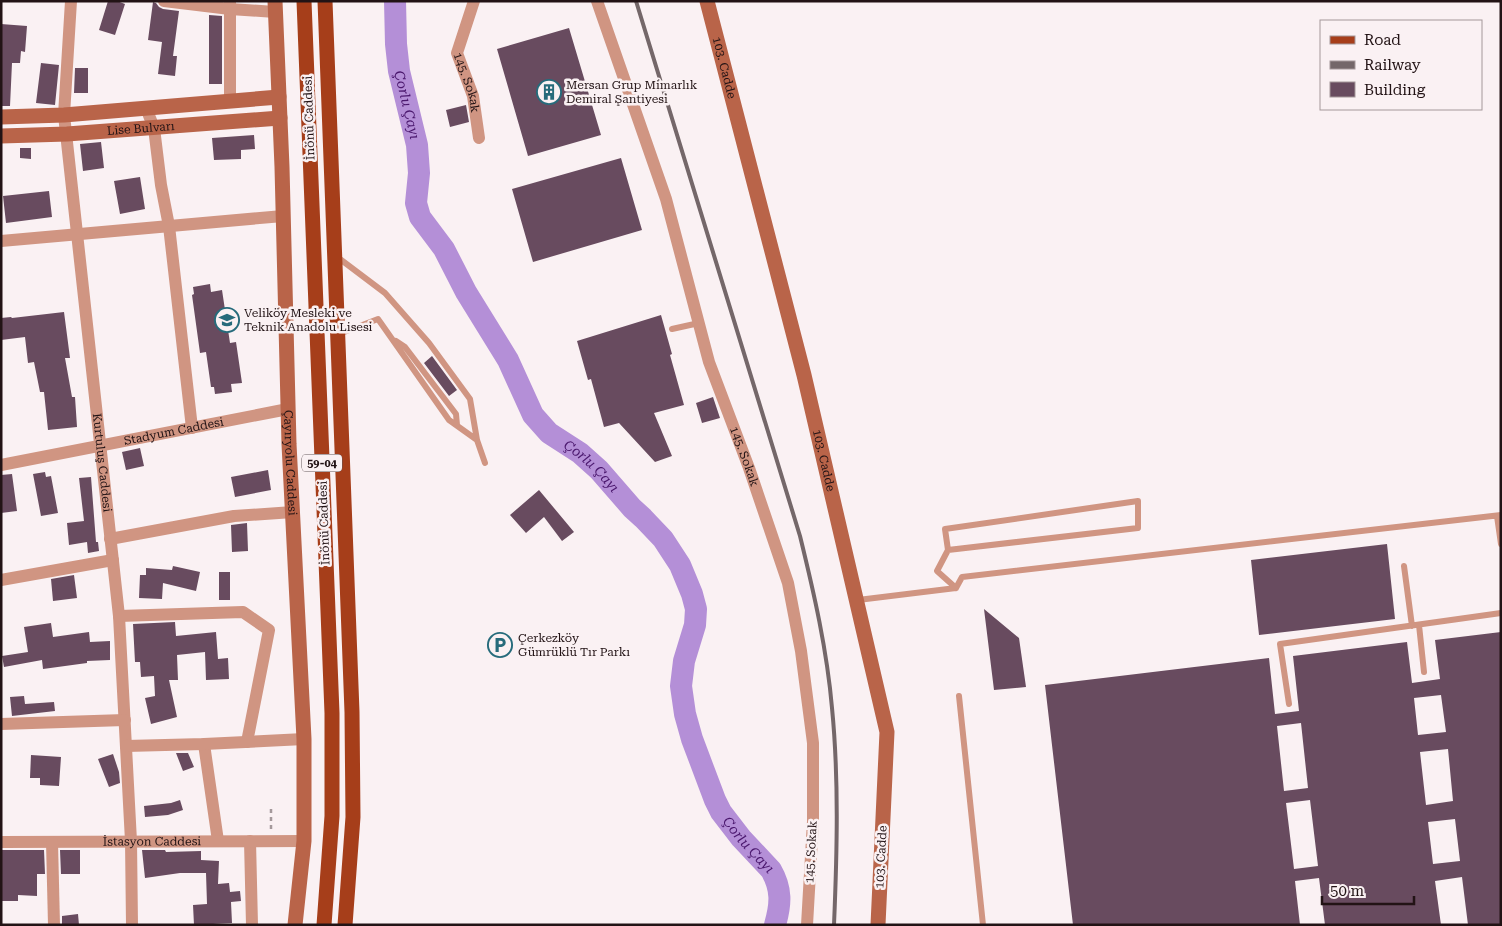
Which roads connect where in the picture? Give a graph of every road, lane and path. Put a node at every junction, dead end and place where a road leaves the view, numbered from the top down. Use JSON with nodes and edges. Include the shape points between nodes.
{"nodes":[{"id":1,"x":71,"y":1,"type":"edge"},
{"id":2,"x":164,"y":1,"type":"edge"},
{"id":3,"x":304,"y":1,"type":"edge"},
{"id":4,"x":325,"y":1,"type":"edge"},
{"id":5,"x":474,"y":1,"type":"edge"},
{"id":6,"x":597,"y":1,"type":"edge"},
{"id":7,"x":707,"y":1,"type":"edge"},
{"id":8,"x":230,"y":5,"type":"edge"},
{"id":9,"x":275,"y":7,"type":"edge"},
{"id":10,"x":279,"y":97,"type":"junction"},
{"id":11,"x":230,"y":101,"type":"junction"},
{"id":12,"x":146,"y":108,"type":"junction"},
{"id":13,"x":64,"y":115,"type":"junction"},
{"id":14,"x":1,"y":117,"type":"edge"},
{"id":15,"x":280,"y":118,"type":"junction"},
{"id":16,"x":154,"y":128,"type":"junction"},
{"id":17,"x":67,"y":134,"type":"junction"},
{"id":18,"x":1,"y":136,"type":"edge"},
{"id":19,"x":479,"y":138,"type":"dead end"},
{"id":20,"x":283,"y":216,"type":"junction"},
{"id":21,"x":169,"y":226,"type":"junction"},
{"id":22,"x":78,"y":235,"type":"junction"},
{"id":23,"x":1,"y":241,"type":"edge"},
{"id":24,"x":334,"y":254,"type":"junction"},
{"id":25,"x":698,"y":322,"type":"junction"},
{"id":26,"x":672,"y":329,"type":"dead end"},
{"id":27,"x":338,"y":334,"type":"junction"},
{"id":28,"x":288,"y":409,"type":"junction"},
{"id":29,"x":192,"y":428,"type":"junction"},
{"id":30,"x":478,"y":440,"type":"junction"},
{"id":31,"x":100,"y":446,"type":"junction"},
{"id":32,"x":485,"y":463,"type":"dead end"},
{"id":33,"x":1,"y":465,"type":"edge"},
{"id":34,"x":293,"y":512,"type":"junction"},
{"id":35,"x":1499,"y":515,"type":"edge"},
{"id":36,"x":110,"y":538,"type":"junction"},
{"id":37,"x":1501,"y":544,"type":"edge"},
{"id":38,"x":948,"y":550,"type":"junction"},
{"id":39,"x":112,"y":560,"type":"junction"},
{"id":40,"x":1404,"y":566,"type":"dead end"},
{"id":41,"x":1,"y":580,"type":"edge"},
{"id":42,"x":956,"y":588,"type":"junction"},
{"id":43,"x":857,"y":600,"type":"junction"},
{"id":44,"x":1501,"y":613,"type":"edge"},
{"id":45,"x":119,"y":616,"type":"junction"},
{"id":46,"x":1419,"y":625,"type":"junction"},
{"id":47,"x":1412,"y":626,"type":"junction"},
{"id":48,"x":1424,"y":672,"type":"dead end"},
{"id":49,"x":959,"y":696,"type":"dead end"},
{"id":50,"x":1288,"y":704,"type":"dead end"},
{"id":51,"x":125,"y":720,"type":"junction"},
{"id":52,"x":1,"y":724,"type":"edge"},
{"id":53,"x":304,"y":739,"type":"junction"},
{"id":54,"x":247,"y":742,"type":"junction"},
{"id":55,"x":204,"y":744,"type":"junction"},
{"id":56,"x":126,"y":746,"type":"junction"},
{"id":57,"x":271,"y":809,"type":"dead end"},
{"id":58,"x":1,"y":829,"type":"edge"},
{"id":59,"x":131,"y":841,"type":"junction"},
{"id":60,"x":218,"y":841,"type":"junction"},
{"id":61,"x":250,"y":841,"type":"junction"},
{"id":62,"x":272,"y":841,"type":"junction"},
{"id":63,"x":304,"y":841,"type":"junction"},
{"id":64,"x":2,"y":842,"type":"edge"},
{"id":65,"x":52,"y":842,"type":"junction"},
{"id":66,"x":54,"y":925,"type":"edge"},
{"id":67,"x":132,"y":925,"type":"edge"},
{"id":68,"x":252,"y":925,"type":"edge"},
{"id":69,"x":295,"y":925,"type":"edge"},
{"id":70,"x":324,"y":925,"type":"edge"},
{"id":71,"x":345,"y":925,"type":"edge"},
{"id":72,"x":807,"y":925,"type":"edge"},
{"id":73,"x":878,"y":925,"type":"edge"},
{"id":74,"x":983,"y":925,"type":"edge"}],
"edges":[{"from":1,"to":13,"type":"street","name":"Kurtuluş Caddesi"},
{"from":2,"to":8,"type":"street"},
{"from":3,"to":70,"type":"main road","name":"İnönü Caddesi","number":"59-04","via":[[332,713],[332,816]]},
{"from":4,"to":24,"type":"main road","number":"59-04"},
{"from":5,"to":19,"type":"street","name":"145. Sokak","via":[[457,53],[472,96]]},
{"from":6,"to":25,"type":"street","name":"145. Sokak","via":[[666,199]]},
{"from":7,"to":43,"type":"street","name":"103. Cadde","via":[[804,375]]},
{"from":8,"to":9,"type":"street"},
{"from":8,"to":11,"type":"street"},
{"from":9,"to":10,"type":"street","name":"Çayıryolu Caddesi"},
{"from":10,"to":11,"type":"street","name":"Lise Bulvarı"},
{"from":10,"to":15,"type":"street","name":"Çayıryolu Caddesi"},
{"from":11,"to":12,"type":"street","name":"Lise Bulvarı"},
{"from":12,"to":13,"type":"street","name":"Lise Bulvarı"},
{"from":12,"to":16,"type":"street"},
{"from":13,"to":14,"type":"street","name":"Lise Bulvarı"},
{"from":13,"to":17,"type":"street","name":"Kurtuluş Caddesi"},
{"from":15,"to":16,"type":"street","name":"Lise Bulvarı"},
{"from":15,"to":20,"type":"street","name":"Çayıryolu Caddesi"},
{"from":16,"to":17,"type":"street","name":"Lise Bulvarı"},
{"from":16,"to":21,"type":"street"},
{"from":17,"to":18,"type":"street","name":"Lise Bulvarı"},
{"from":17,"to":22,"type":"street","name":"Kurtuluş Caddesi"},
{"from":20,"to":21,"type":"street"},
{"from":20,"to":28,"type":"street","name":"Çayıryolu Caddesi"},
{"from":21,"to":22,"type":"street"},
{"from":21,"to":29,"type":"street"},
{"from":22,"to":23,"type":"street"},
{"from":22,"to":31,"type":"street","name":"Kurtuluş Caddesi"},
{"from":24,"to":27,"type":"main road","number":"59-04"},
{"from":24,"to":30,"type":"lane","via":[[385,293],[429,343],[470,399]]},
{"from":25,"to":26,"type":"lane"},
{"from":25,"to":72,"type":"street","name":"145. Sokak","via":[[709,362],[788,584],[801,650],[813,743],[813,821]]},
{"from":27,"to":30,"type":"lane","via":[[378,318],[449,420]]},
{"from":27,"to":71,"type":"main road","number":"59-04","via":[[352,712],[353,817]]},
{"from":28,"to":29,"type":"street","name":"Stadyum Caddesi"},
{"from":28,"to":34,"type":"street","name":"Çayıryolu Caddesi"},
{"from":29,"to":31,"type":"street","name":"Stadyum Caddesi"},
{"from":30,"to":32,"type":"lane"},
{"from":31,"to":33,"type":"street","name":"Stadyum Caddesi"},
{"from":31,"to":36,"type":"street","name":"Kurtuluş Caddesi"},
{"from":34,"to":36,"type":"street","via":[[234,516]]},
{"from":34,"to":53,"type":"street","name":"Çayıryolu Caddesi"},
{"from":35,"to":37,"type":"lane"},
{"from":35,"to":42,"type":"lane","via":[[962,577]]},
{"from":36,"to":39,"type":"street","name":"Kurtuluş Caddesi"},
{"from":38,"to":38,"type":"lane","via":[[1138,528],[1138,501],[945,529]]},
{"from":38,"to":42,"type":"lane","via":[[937,571]]},
{"from":39,"to":41,"type":"street"},
{"from":39,"to":45,"type":"street","name":"Kurtuluş Caddesi"},
{"from":40,"to":47,"type":"lane"},
{"from":42,"to":43,"type":"lane"},
{"from":43,"to":73,"type":"street","name":"103. Cadde","via":[[888,732]]},
{"from":44,"to":46,"type":"lane"},
{"from":45,"to":51,"type":"street","name":"Kurtuluş Caddesi"},
{"from":45,"to":54,"type":"street","via":[[243,612],[269,630]]},
{"from":46,"to":47,"type":"lane"},
{"from":46,"to":48,"type":"lane"},
{"from":47,"to":50,"type":"lane","via":[[1280,644]]},
{"from":49,"to":74,"type":"lane"},
{"from":51,"to":52,"type":"street"},
{"from":51,"to":56,"type":"street","name":"Kurtuluş Caddesi"},
{"from":53,"to":54,"type":"street"},
{"from":53,"to":63,"type":"street","name":"Çayıryolu Caddesi"},
{"from":54,"to":55,"type":"street"},
{"from":55,"to":56,"type":"street"},
{"from":55,"to":60,"type":"street"},
{"from":56,"to":59,"type":"street","name":"Kurtuluş Caddesi"},
{"from":57,"to":62,"type":"path"},
{"from":58,"to":64,"type":"street"},
{"from":59,"to":60,"type":"street","name":"İstasyon Caddesi"},
{"from":59,"to":65,"type":"street","name":"İstasyon Caddesi"},
{"from":59,"to":67,"type":"street","name":"Kurtuluş Caddesi"},
{"from":60,"to":61,"type":"street","name":"İstasyon Caddesi"},
{"from":61,"to":62,"type":"street","name":"İstasyon Caddesi"},
{"from":61,"to":68,"type":"street"},
{"from":62,"to":63,"type":"street","name":"İstasyon Caddesi"},
{"from":63,"to":69,"type":"street","name":"Çayıryolu Caddesi"},
{"from":64,"to":65,"type":"street","name":"İstasyon Caddesi"},
{"from":65,"to":66,"type":"street"}]}
